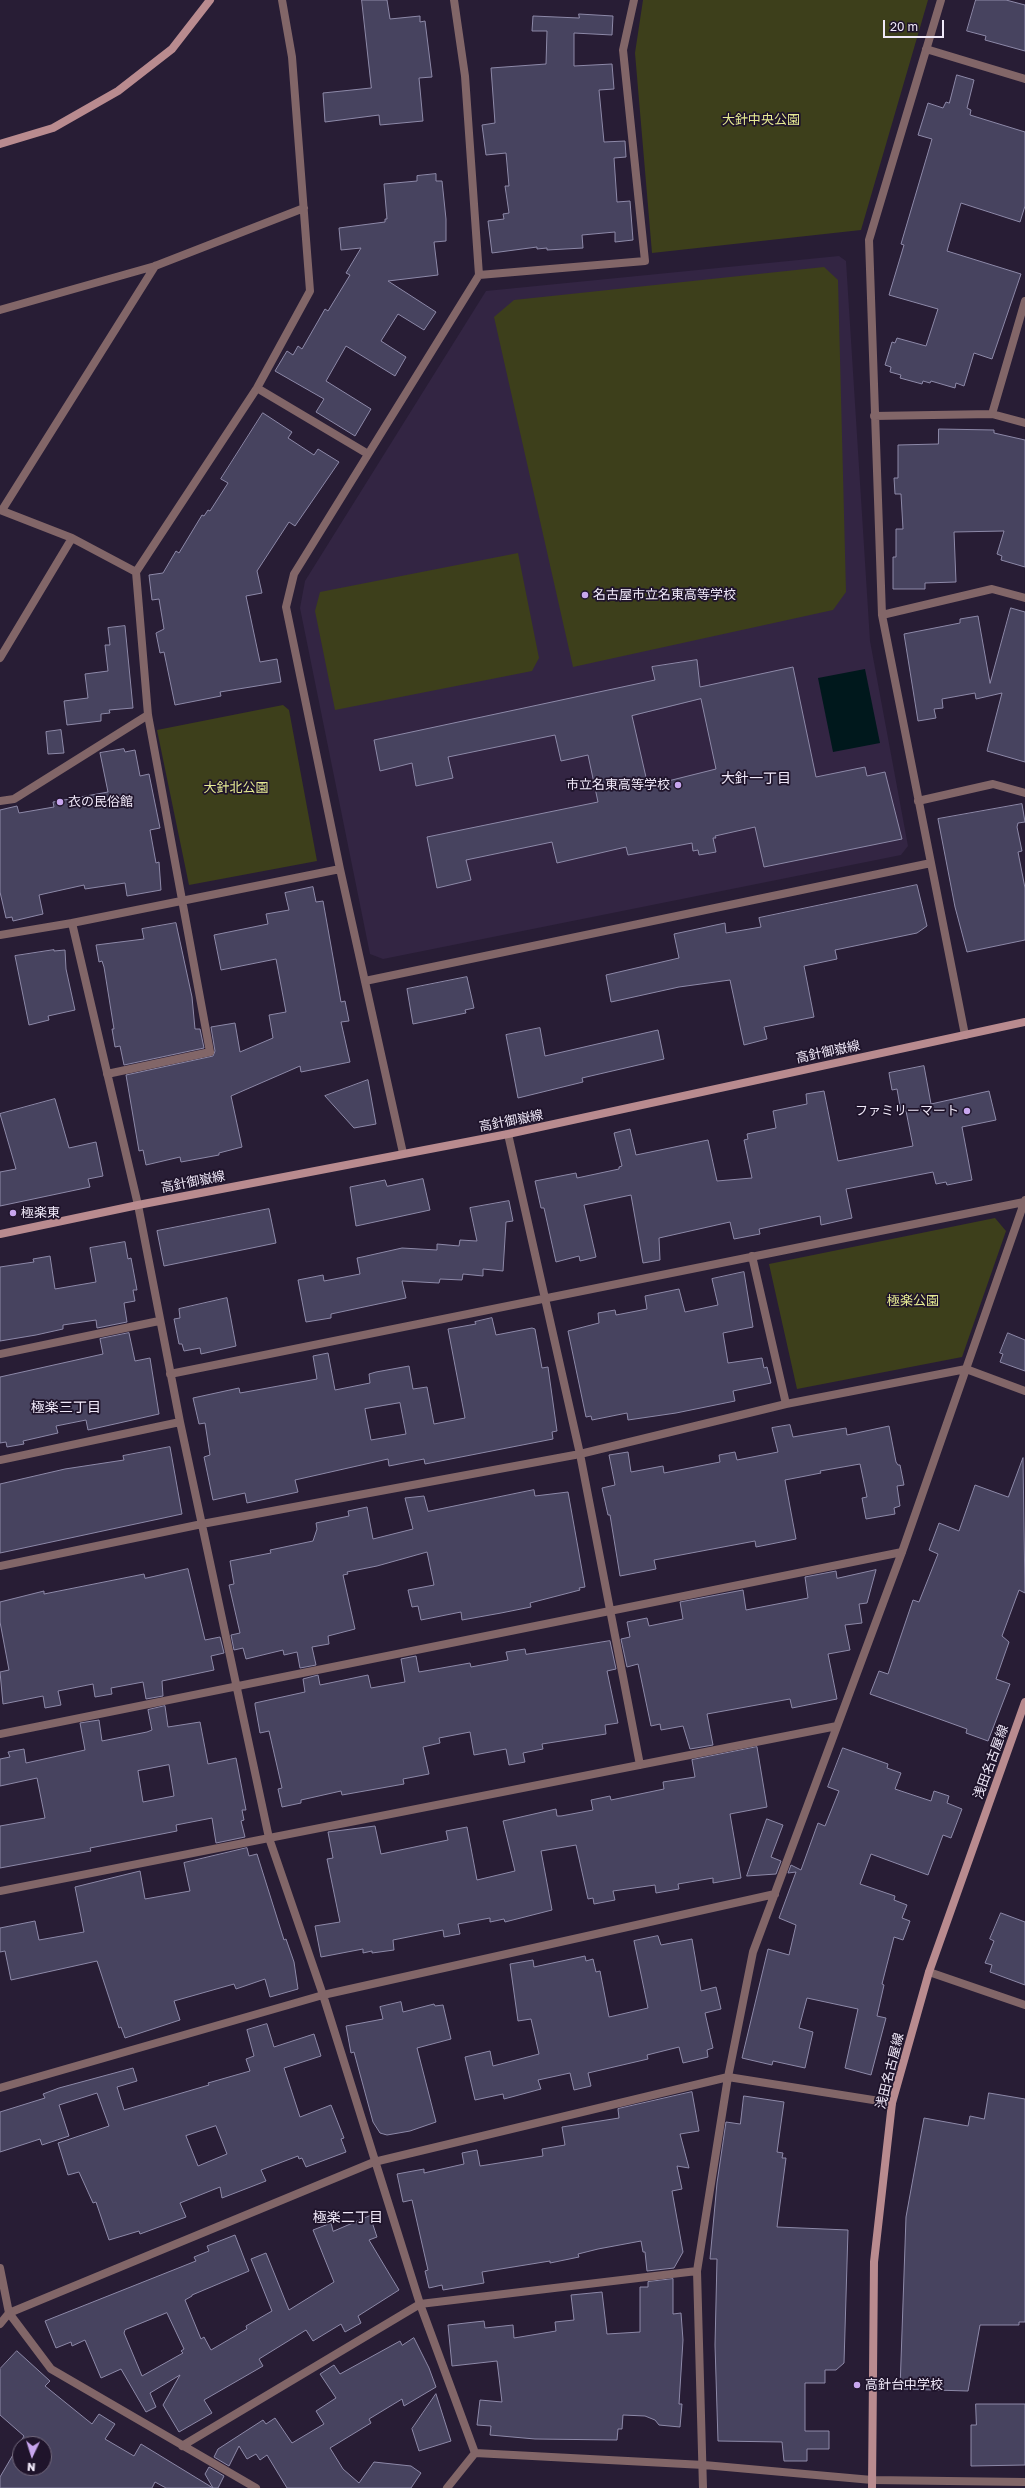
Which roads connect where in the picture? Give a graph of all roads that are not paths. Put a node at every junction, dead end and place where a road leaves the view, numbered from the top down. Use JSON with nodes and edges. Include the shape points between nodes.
{"nodes":[{"id":1,"x":210,"y":0,"type":"edge"},
{"id":2,"x":282,"y":0,"type":"edge"},
{"id":3,"x":454,"y":0,"type":"edge"},
{"id":4,"x":634,"y":0,"type":"edge"},
{"id":5,"x":941,"y":0,"type":"edge"},
{"id":6,"x":926,"y":49,"type":"junction"},
{"id":7,"x":1025,"y":79,"type":"edge"},
{"id":8,"x":0,"y":144,"type":"edge"},
{"id":9,"x":304,"y":208,"type":"junction"},
{"id":10,"x":154,"y":266,"type":"junction"},
{"id":11,"x":479,"y":275,"type":"junction"},
{"id":12,"x":1025,"y":301,"type":"edge"},
{"id":13,"x":0,"y":310,"type":"edge"},
{"id":14,"x":257,"y":388,"type":"junction"},
{"id":15,"x":992,"y":414,"type":"junction"},
{"id":16,"x":874,"y":416,"type":"junction"},
{"id":17,"x":1025,"y":423,"type":"edge"},
{"id":18,"x":368,"y":454,"type":"junction"},
{"id":19,"x":1,"y":510,"type":"edge"},
{"id":20,"x":72,"y":538,"type":"junction"},
{"id":21,"x":136,"y":572,"type":"junction"},
{"id":22,"x":1025,"y":598,"type":"edge"},
{"id":23,"x":882,"y":615,"type":"junction"},
{"id":24,"x":1,"y":655,"type":"edge"},
{"id":25,"x":148,"y":715,"type":"junction"},
{"id":26,"x":1025,"y":793,"type":"edge"},
{"id":27,"x":0,"y":801,"type":"edge"},
{"id":28,"x":918,"y":801,"type":"junction"},
{"id":29,"x":931,"y":862,"type":"junction"},
{"id":30,"x":340,"y":870,"type":"junction"},
{"id":31,"x":183,"y":901,"type":"junction"},
{"id":32,"x":72,"y":923,"type":"junction"},
{"id":33,"x":0,"y":935,"type":"edge"},
{"id":34,"x":365,"y":981,"type":"junction"},
{"id":35,"x":1025,"y":1022,"type":"edge"},
{"id":36,"x":965,"y":1035,"type":"junction"},
{"id":37,"x":107,"y":1074,"type":"junction"},
{"id":38,"x":508,"y":1134,"type":"junction"},
{"id":39,"x":403,"y":1153,"type":"junction"},
{"id":40,"x":1025,"y":1201,"type":"edge"},
{"id":41,"x":138,"y":1205,"type":"junction"},
{"id":42,"x":0,"y":1234,"type":"edge"},
{"id":43,"x":752,"y":1256,"type":"junction"},
{"id":44,"x":546,"y":1298,"type":"junction"},
{"id":45,"x":160,"y":1321,"type":"junction"},
{"id":46,"x":0,"y":1354,"type":"edge"},
{"id":47,"x":966,"y":1370,"type":"junction"},
{"id":48,"x":170,"y":1374,"type":"junction"},
{"id":49,"x":1025,"y":1391,"type":"edge"},
{"id":50,"x":786,"y":1404,"type":"junction"},
{"id":51,"x":180,"y":1422,"type":"junction"},
{"id":52,"x":580,"y":1454,"type":"junction"},
{"id":53,"x":0,"y":1460,"type":"edge"},
{"id":54,"x":202,"y":1524,"type":"junction"},
{"id":55,"x":902,"y":1552,"type":"junction"},
{"id":56,"x":0,"y":1566,"type":"edge"},
{"id":57,"x":610,"y":1611,"type":"junction"},
{"id":58,"x":238,"y":1686,"type":"junction"},
{"id":59,"x":1025,"y":1702,"type":"edge"},
{"id":60,"x":837,"y":1726,"type":"junction"},
{"id":61,"x":0,"y":1734,"type":"edge"},
{"id":62,"x":640,"y":1765,"type":"junction"},
{"id":63,"x":269,"y":1838,"type":"junction"},
{"id":64,"x":0,"y":1891,"type":"edge"},
{"id":65,"x":775,"y":1894,"type":"junction"},
{"id":66,"x":929,"y":1972,"type":"junction"},
{"id":67,"x":323,"y":1995,"type":"junction"},
{"id":68,"x":1025,"y":2005,"type":"edge"},
{"id":69,"x":728,"y":2077,"type":"junction"},
{"id":70,"x":0,"y":2088,"type":"edge"},
{"id":71,"x":892,"y":2103,"type":"junction"},
{"id":72,"x":374,"y":2162,"type":"junction"},
{"id":73,"x":0,"y":2268,"type":"edge"},
{"id":74,"x":697,"y":2271,"type":"junction"},
{"id":75,"x":420,"y":2304,"type":"junction"},
{"id":76,"x":9,"y":2313,"type":"junction"},
{"id":77,"x":0,"y":2324,"type":"edge"},
{"id":78,"x":182,"y":2446,"type":"junction"},
{"id":79,"x":475,"y":2453,"type":"junction"},
{"id":80,"x":704,"y":2465,"type":"junction"},
{"id":81,"x":1025,"y":2482,"type":"edge"},
{"id":82,"x":872,"y":2484,"type":"edge"},
{"id":83,"x":256,"y":2488,"type":"edge"},
{"id":84,"x":447,"y":2488,"type":"edge"},
{"id":85,"x":703,"y":2488,"type":"edge"}],
"edges":[{"from":1,"to":8,"type":"street","via":[[172,49],[118,92],[53,128]]},
{"from":2,"to":9,"type":"street","via":[[292,57]]},
{"from":3,"to":11,"type":"street","via":[[465,76]]},
{"from":4,"to":11,"type":"street","via":[[623,50],[645,261]]},
{"from":5,"to":6,"type":"street"},
{"from":6,"to":7,"type":"street"},
{"from":6,"to":16,"type":"street","via":[[869,240]]},
{"from":9,"to":10,"type":"street"},
{"from":9,"to":14,"type":"street","via":[[310,291]]},
{"from":10,"to":13,"type":"street"},
{"from":10,"to":19,"type":"street"},
{"from":11,"to":18,"type":"street"},
{"from":12,"to":15,"type":"street"},
{"from":14,"to":18,"type":"street"},
{"from":14,"to":21,"type":"street"},
{"from":15,"to":16,"type":"street"},
{"from":15,"to":17,"type":"street"},
{"from":16,"to":23,"type":"street"},
{"from":18,"to":30,"type":"street","via":[[294,574],[286,607]]},
{"from":19,"to":20,"type":"street"},
{"from":20,"to":21,"type":"street"},
{"from":20,"to":24,"type":"street"},
{"from":21,"to":25,"type":"street"},
{"from":22,"to":23,"type":"street","via":[[992,589]]},
{"from":23,"to":28,"type":"street"},
{"from":25,"to":27,"type":"street","via":[[14,799]]},
{"from":25,"to":31,"type":"street"},
{"from":26,"to":28,"type":"street","via":[[993,784]]},
{"from":28,"to":29,"type":"street"},
{"from":29,"to":34,"type":"street"},
{"from":29,"to":36,"type":"street"},
{"from":30,"to":31,"type":"street"},
{"from":30,"to":34,"type":"street"},
{"from":31,"to":32,"type":"street"},
{"from":31,"to":37,"type":"street","via":[[210,1052]]},
{"from":32,"to":33,"type":"street"},
{"from":32,"to":37,"type":"street"},
{"from":34,"to":39,"type":"street"},
{"from":35,"to":36,"type":"street","name":"高針御嶽線"},
{"from":36,"to":38,"type":"street","name":"高針御嶽線"},
{"from":37,"to":41,"type":"street"},
{"from":38,"to":39,"type":"street","name":"高針御嶽線"},
{"from":38,"to":44,"type":"street"},
{"from":39,"to":41,"type":"street","name":"高針御嶽線"},
{"from":40,"to":43,"type":"street"},
{"from":40,"to":47,"type":"street"},
{"from":41,"to":42,"type":"street","name":"高針御嶽線"},
{"from":41,"to":45,"type":"street"},
{"from":43,"to":44,"type":"street"},
{"from":43,"to":50,"type":"street"},
{"from":44,"to":48,"type":"street"},
{"from":44,"to":52,"type":"street"},
{"from":45,"to":46,"type":"street"},
{"from":45,"to":48,"type":"street"},
{"from":47,"to":49,"type":"street"},
{"from":47,"to":50,"type":"street"},
{"from":47,"to":55,"type":"street"},
{"from":48,"to":51,"type":"street"},
{"from":50,"to":52,"type":"street"},
{"from":51,"to":53,"type":"street"},
{"from":51,"to":54,"type":"street"},
{"from":52,"to":54,"type":"street"},
{"from":52,"to":57,"type":"street"},
{"from":54,"to":56,"type":"street"},
{"from":54,"to":58,"type":"street"},
{"from":55,"to":57,"type":"street"},
{"from":55,"to":60,"type":"street"},
{"from":57,"to":58,"type":"street"},
{"from":57,"to":62,"type":"street"},
{"from":58,"to":61,"type":"street"},
{"from":58,"to":63,"type":"street"},
{"from":59,"to":66,"type":"street","name":"浅田名古屋線"},
{"from":60,"to":62,"type":"street"},
{"from":60,"to":65,"type":"street"},
{"from":62,"to":63,"type":"street"},
{"from":63,"to":64,"type":"street"},
{"from":63,"to":67,"type":"street"},
{"from":65,"to":67,"type":"street"},
{"from":65,"to":69,"type":"street","via":[[753,1952]]},
{"from":66,"to":68,"type":"street"},
{"from":66,"to":71,"type":"street","name":"浅田名古屋線"},
{"from":67,"to":70,"type":"street"},
{"from":67,"to":72,"type":"street"},
{"from":69,"to":71,"type":"street"},
{"from":69,"to":72,"type":"street"},
{"from":69,"to":74,"type":"street"},
{"from":71,"to":82,"type":"street","name":"浅田名古屋線","via":[[874,2262]]},
{"from":72,"to":75,"type":"street"},
{"from":72,"to":76,"type":"street"},
{"from":73,"to":76,"type":"street"},
{"from":74,"to":75,"type":"street"},
{"from":74,"to":80,"type":"street"},
{"from":75,"to":78,"type":"street"},
{"from":75,"to":79,"type":"street"},
{"from":76,"to":77,"type":"street"},
{"from":76,"to":78,"type":"street","via":[[51,2368]]},
{"from":78,"to":83,"type":"street"},
{"from":79,"to":80,"type":"street"},
{"from":79,"to":84,"type":"street"},
{"from":80,"to":82,"type":"street"},
{"from":80,"to":85,"type":"street"},
{"from":81,"to":82,"type":"street"}]}
